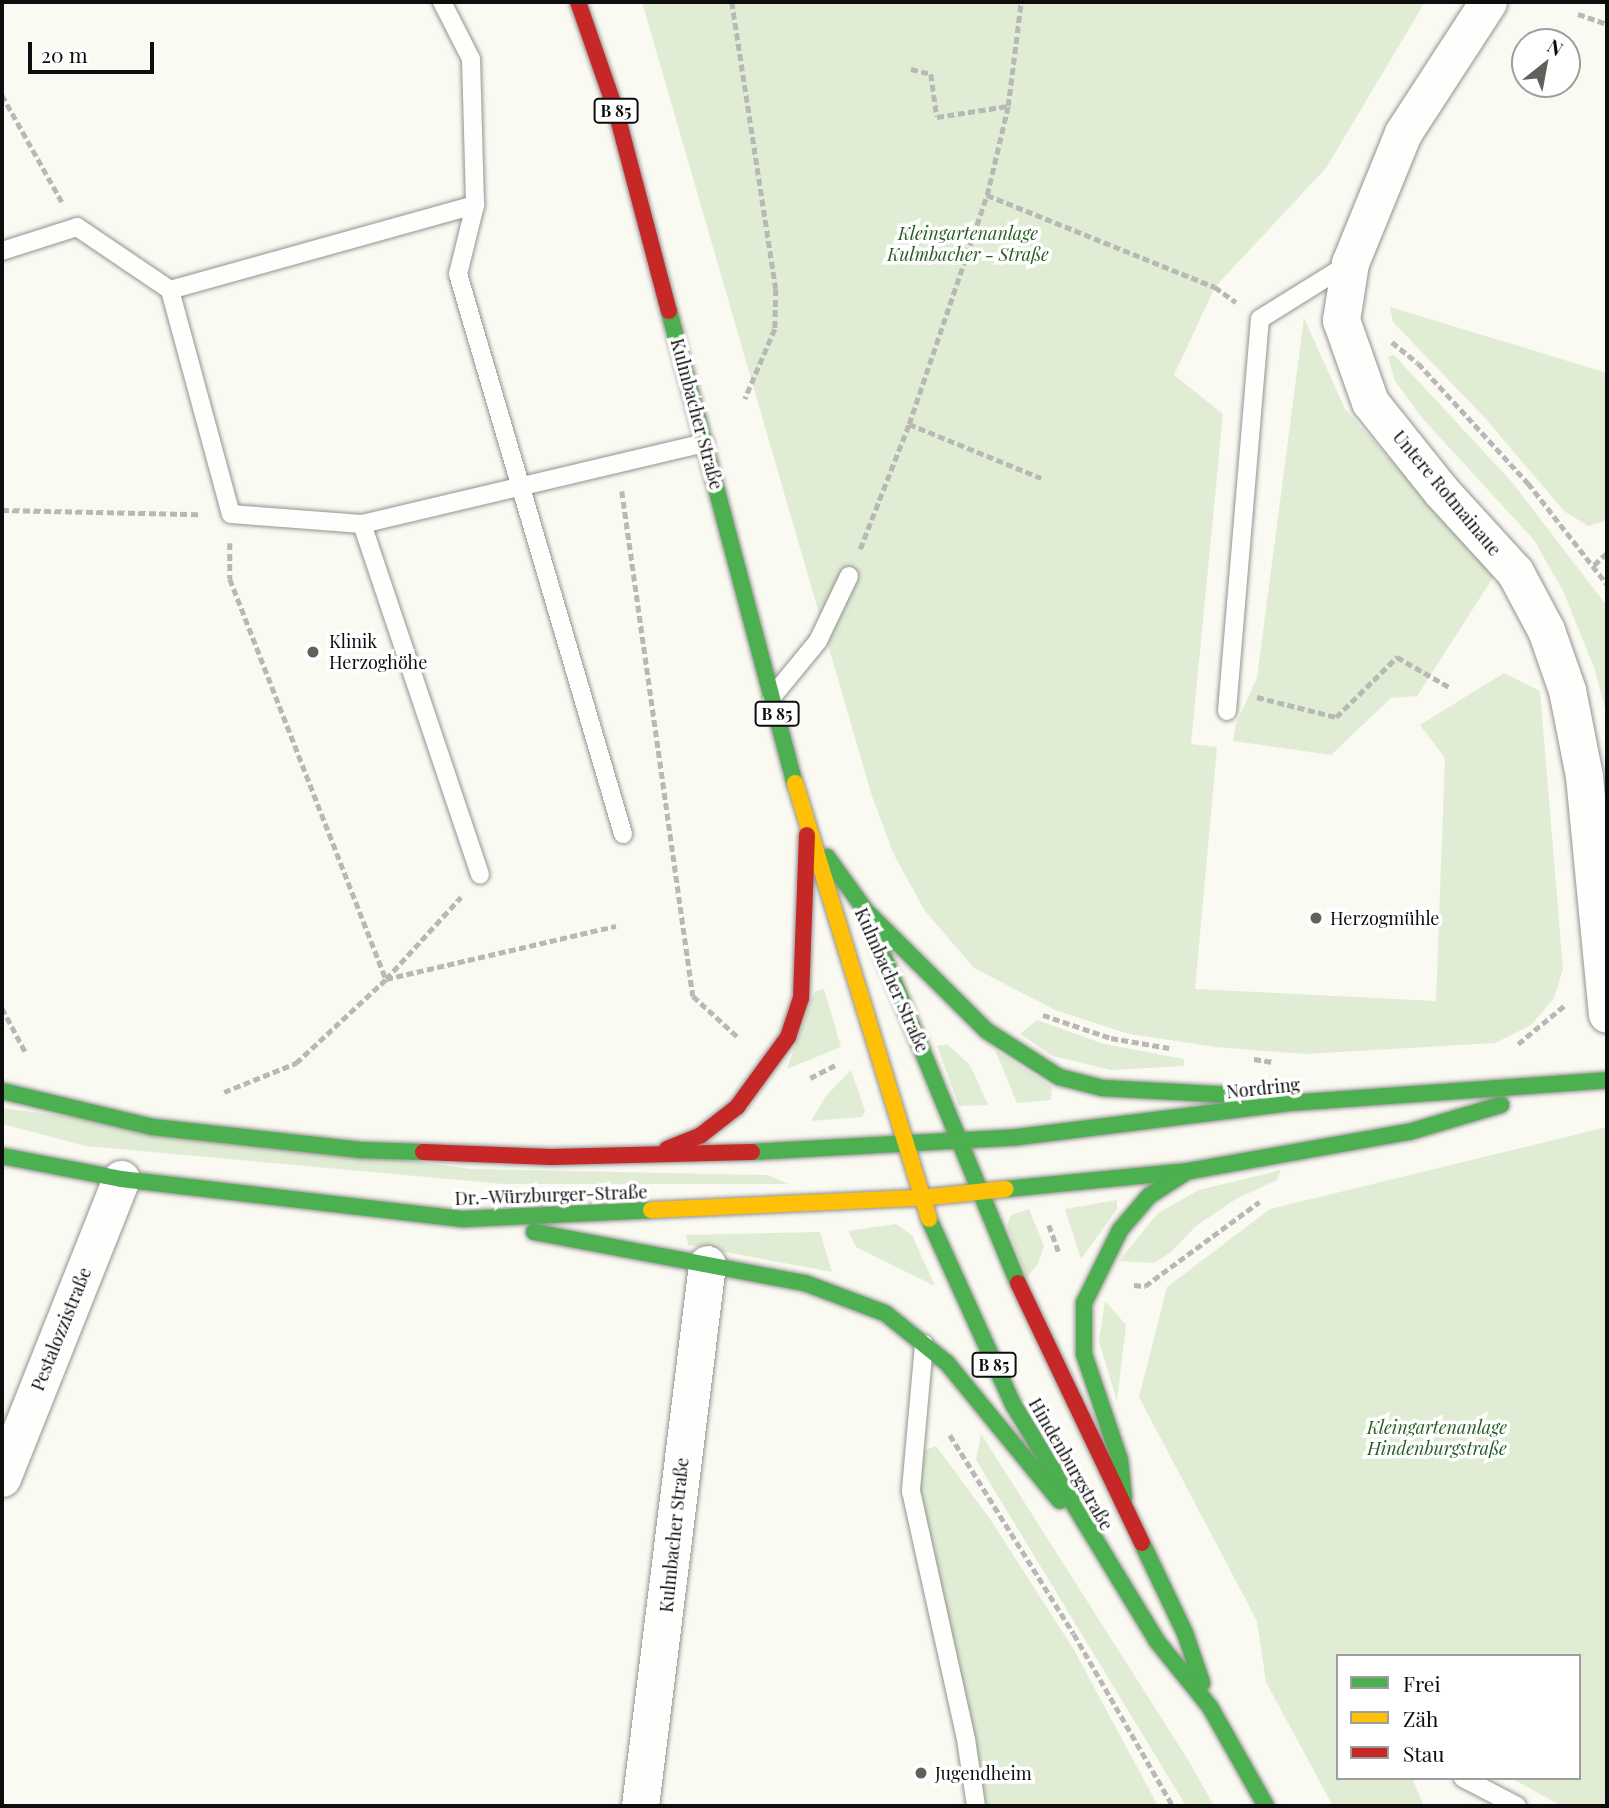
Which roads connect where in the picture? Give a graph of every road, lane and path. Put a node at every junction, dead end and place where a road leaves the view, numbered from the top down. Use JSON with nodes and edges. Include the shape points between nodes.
{"nodes":[{"id":1,"x":442,"y":2,"type":"edge"},
{"id":2,"x":578,"y":2,"type":"edge"},
{"id":3,"x":732,"y":2,"type":"edge"},
{"id":4,"x":1021,"y":2,"type":"edge"},
{"id":5,"x":1488,"y":2,"type":"edge"},
{"id":6,"x":1578,"y":14,"type":"dead end"},
{"id":7,"x":1607,"y":24,"type":"edge"},
{"id":8,"x":911,"y":69,"type":"dead end"},
{"id":9,"x":2,"y":95,"type":"edge"},
{"id":10,"x":1008,"y":106,"type":"junction"},
{"id":11,"x":987,"y":195,"type":"junction"},
{"id":12,"x":475,"y":205,"type":"junction"},
{"id":13,"x":77,"y":228,"type":"junction"},
{"id":14,"x":2,"y":251,"type":"edge"},
{"id":15,"x":1350,"y":263,"type":"junction"},
{"id":16,"x":1216,"y":287,"type":"dead end"},
{"id":17,"x":170,"y":290,"type":"junction"},
{"id":18,"x":1341,"y":320,"type":"junction"},
{"id":19,"x":745,"y":399,"type":"dead end"},
{"id":20,"x":909,"y":424,"type":"junction"},
{"id":21,"x":705,"y":443,"type":"junction"},
{"id":22,"x":619,"y":464,"type":"junction"},
{"id":23,"x":1041,"y":478,"type":"dead end"},
{"id":24,"x":519,"y":486,"type":"junction"},
{"id":25,"x":2,"y":510,"type":"edge"},
{"id":26,"x":231,"y":514,"type":"junction"},
{"id":27,"x":362,"y":524,"type":"junction"},
{"id":28,"x":1607,"y":554,"type":"edge"},
{"id":29,"x":1594,"y":565,"type":"junction"},
{"id":30,"x":849,"y":576,"type":"joint"},
{"id":31,"x":1607,"y":584,"type":"edge"},
{"id":32,"x":1451,"y":688,"type":"dead end"},
{"id":33,"x":1229,"y":691,"type":"junction"},
{"id":34,"x":772,"y":697,"type":"junction"},
{"id":35,"x":1227,"y":711,"type":"dead end"},
{"id":36,"x":807,"y":830,"type":"junction"},
{"id":37,"x":623,"y":834,"type":"dead end"},
{"id":38,"x":480,"y":875,"type":"joint"},
{"id":39,"x":863,"y":907,"type":"junction"},
{"id":40,"x":616,"y":926,"type":"dead end"},
{"id":41,"x":1603,"y":973,"type":"junction"},
{"id":42,"x":386,"y":979,"type":"junction"},
{"id":43,"x":2,"y":1008,"type":"edge"},
{"id":44,"x":1038,"y":1014,"type":"dead end"},
{"id":45,"x":1607,"y":1014,"type":"edge"},
{"id":46,"x":1512,"y":1046,"type":"dead end"},
{"id":47,"x":1173,"y":1048,"type":"dead end"},
{"id":48,"x":38,"y":1057,"type":"dead end"},
{"id":49,"x":1239,"y":1057,"type":"dead end"},
{"id":50,"x":847,"y":1061,"type":"dead end"},
{"id":51,"x":1278,"y":1062,"type":"dead end"},
{"id":52,"x":770,"y":1067,"type":"junction"},
{"id":53,"x":1607,"y":1080,"type":"edge"},
{"id":54,"x":803,"y":1083,"type":"dead end"},
{"id":55,"x":1574,"y":1084,"type":"junction"},
{"id":56,"x":2,"y":1091,"type":"edge"},
{"id":57,"x":218,"y":1095,"type":"dead end"},
{"id":58,"x":1290,"y":1104,"type":"junction"},
{"id":59,"x":957,"y":1141,"type":"junction"},
{"id":60,"x":902,"y":1144,"type":"junction"},
{"id":61,"x":656,"y":1153,"type":"junction"},
{"id":62,"x":2,"y":1156,"type":"edge"},
{"id":63,"x":1189,"y":1171,"type":"junction"},
{"id":64,"x":121,"y":1179,"type":"junction"},
{"id":65,"x":979,"y":1193,"type":"junction"},
{"id":66,"x":920,"y":1198,"type":"junction"},
{"id":67,"x":1045,"y":1214,"type":"dead end"},
{"id":68,"x":463,"y":1219,"type":"junction"},
{"id":69,"x":1061,"y":1258,"type":"dead end"},
{"id":70,"x":707,"y":1264,"type":"junction"},
{"id":71,"x":924,"y":1343,"type":"junction"},
{"id":72,"x":921,"y":1384,"type":"junction"},
{"id":73,"x":2,"y":1478,"type":"edge"},
{"id":74,"x":1125,"y":1507,"type":"junction"},
{"id":75,"x":1084,"y":1525,"type":"junction"},
{"id":76,"x":1210,"y":1707,"type":"junction"},
{"id":77,"x":1467,"y":1780,"type":"edge"},
{"id":78,"x":640,"y":1806,"type":"edge"},
{"id":79,"x":976,"y":1806,"type":"edge"},
{"id":80,"x":1173,"y":1806,"type":"edge"},
{"id":81,"x":1266,"y":1806,"type":"edge"},
{"id":82,"x":1517,"y":1806,"type":"edge"}],
"edges":[{"from":1,"to":12,"type":"lane","via":[[471,59]]},
{"from":2,"to":21,"type":"main road","name":"Kulmbacher Straße","number":"B 85","via":[[616,111]]},
{"from":3,"to":19,"type":"path","via":[[776,289],[775,328]]},
{"from":4,"to":10,"type":"path"},
{"from":5,"to":15,"type":"street","name":"Untere Rotmainaue","via":[[1403,133]]},
{"from":6,"to":7,"type":"path"},
{"from":8,"to":10,"type":"path","via":[[931,74],[937,117]]},
{"from":9,"to":13,"type":"path"},
{"from":10,"to":11,"type":"path"},
{"from":11,"to":16,"type":"path"},
{"from":11,"to":20,"type":"path"},
{"from":12,"to":17,"type":"lane"},
{"from":12,"to":24,"type":"lane","via":[[458,274]]},
{"from":13,"to":14,"type":"lane"},
{"from":13,"to":17,"type":"lane"},
{"from":15,"to":18,"type":"street","name":"Untere Rotmainaue"},
{"from":15,"to":33,"type":"lane","via":[[1260,319]]},
{"from":17,"to":26,"type":"lane"},
{"from":18,"to":29,"type":"path","via":[[1375,327],[1418,363],[1528,483]]},
{"from":18,"to":41,"type":"street","name":"Untere Rotmainaue","via":[[1370,402],[1515,572],[1546,630],[1567,690],[1584,776]]},
{"from":20,"to":23,"type":"path"},
{"from":20,"to":30,"type":"path"},
{"from":21,"to":22,"type":"lane"},
{"from":21,"to":34,"type":"main road","name":"Kulmbacher Straße","number":"B 85"},
{"from":22,"to":24,"type":"lane"},
{"from":22,"to":52,"type":"path","via":[[693,996]]},
{"from":24,"to":27,"type":"lane"},
{"from":24,"to":37,"type":"lane"},
{"from":25,"to":26,"type":"path"},
{"from":26,"to":27,"type":"lane"},
{"from":26,"to":42,"type":"path","via":[[230,579]]},
{"from":27,"to":38,"type":"lane"},
{"from":28,"to":29,"type":"path"},
{"from":29,"to":31,"type":"path"},
{"from":30,"to":34,"type":"lane","via":[[818,641]]},
{"from":32,"to":33,"type":"path","via":[[1397,657],[1336,717]]},
{"from":33,"to":35,"type":"lane"},
{"from":34,"to":36,"type":"main road","name":"Kulmbacher Straße","number":"B 85"},
{"from":36,"to":39,"type":"main road","name":"Kulmbacher Straße","number":"B 85"},
{"from":36,"to":52,"type":"main road","via":[[801,998],[789,1037]]},
{"from":36,"to":60,"type":"main road","name":"Kulmbacher Straße","number":"B 85"},
{"from":38,"to":42,"type":"path"},
{"from":39,"to":58,"type":"main road","via":[[987,1031],[1059,1077],[1102,1088],[1205,1090]]},
{"from":39,"to":59,"type":"main road","name":"Kulmbacher Straße","number":"B 85"},
{"from":40,"to":42,"type":"path"},
{"from":41,"to":45,"type":"street","name":"Untere Rotmainaue"},
{"from":41,"to":46,"type":"path","via":[[1536,1032]]},
{"from":42,"to":57,"type":"path","via":[[296,1063]]},
{"from":43,"to":48,"type":"path","via":[[26,1053]]},
{"from":44,"to":47,"type":"path","via":[[1111,1038]]},
{"from":49,"to":51,"type":"path"},
{"from":50,"to":54,"type":"path"},
{"from":52,"to":61,"type":"main road","via":[[737,1107],[701,1135]]},
{"from":53,"to":55,"type":"main road","name":"Nordring"},
{"from":55,"to":58,"type":"main road","name":"Nordring"},
{"from":55,"to":63,"type":"main road","name":"Nordring","via":[[1409,1132]]},
{"from":56,"to":61,"type":"main road","via":[[153,1127],[361,1150],[551,1157]]},
{"from":58,"to":59,"type":"main road","name":"Nordring"},
{"from":59,"to":60,"type":"main road"},
{"from":59,"to":65,"type":"main road","name":"Hindenburgstraße","number":"B 85"},
{"from":60,"to":61,"type":"main road"},
{"from":60,"to":66,"type":"main road","name":"Hindenburgstraße","number":"B 85"},
{"from":62,"to":64,"type":"main road","name":"Dr.-Würzburger-Straße"},
{"from":63,"to":65,"type":"main road","name":"Nordring"},
{"from":63,"to":74,"type":"main road","via":[[1149,1196],[1120,1230],[1084,1303],[1084,1354],[1120,1460]]},
{"from":64,"to":68,"type":"main road","name":"Dr.-Würzburger-Straße"},
{"from":64,"to":73,"type":"street","name":"Pestalozzistraße"},
{"from":65,"to":66,"type":"main road","name":"Dr.-Würzburger-Straße"},
{"from":65,"to":74,"type":"main road","name":"Hindenburgstraße","number":"B 85","via":[[1029,1310]]},
{"from":66,"to":68,"type":"main road","name":"Dr.-Würzburger-Straße"},
{"from":66,"to":75,"type":"main road","name":"Hindenburgstraße","number":"B 85","via":[[1014,1406]]},
{"from":67,"to":69,"type":"path"},
{"from":68,"to":70,"type":"main road"},
{"from":70,"to":71,"type":"main road","via":[[850,1298],[885,1313]]},
{"from":70,"to":78,"type":"street","name":"Kulmbacher Straße"},
{"from":71,"to":72,"type":"lane"},
{"from":71,"to":75,"type":"main road","via":[[973,1395],[1041,1482]]},
{"from":72,"to":79,"type":"lane","via":[[911,1491],[966,1739]]},
{"from":72,"to":80,"type":"path"},
{"from":74,"to":76,"type":"main road","name":"Hindenburgstraße","number":"B 85","via":[[1185,1633]]},
{"from":75,"to":76,"type":"main road","name":"Hindenburgstraße","number":"B 85","via":[[1156,1640]]},
{"from":76,"to":81,"type":"main road","name":"Hindenburgstraße","number":"B 85"},
{"from":77,"to":82,"type":"lane"}]}
